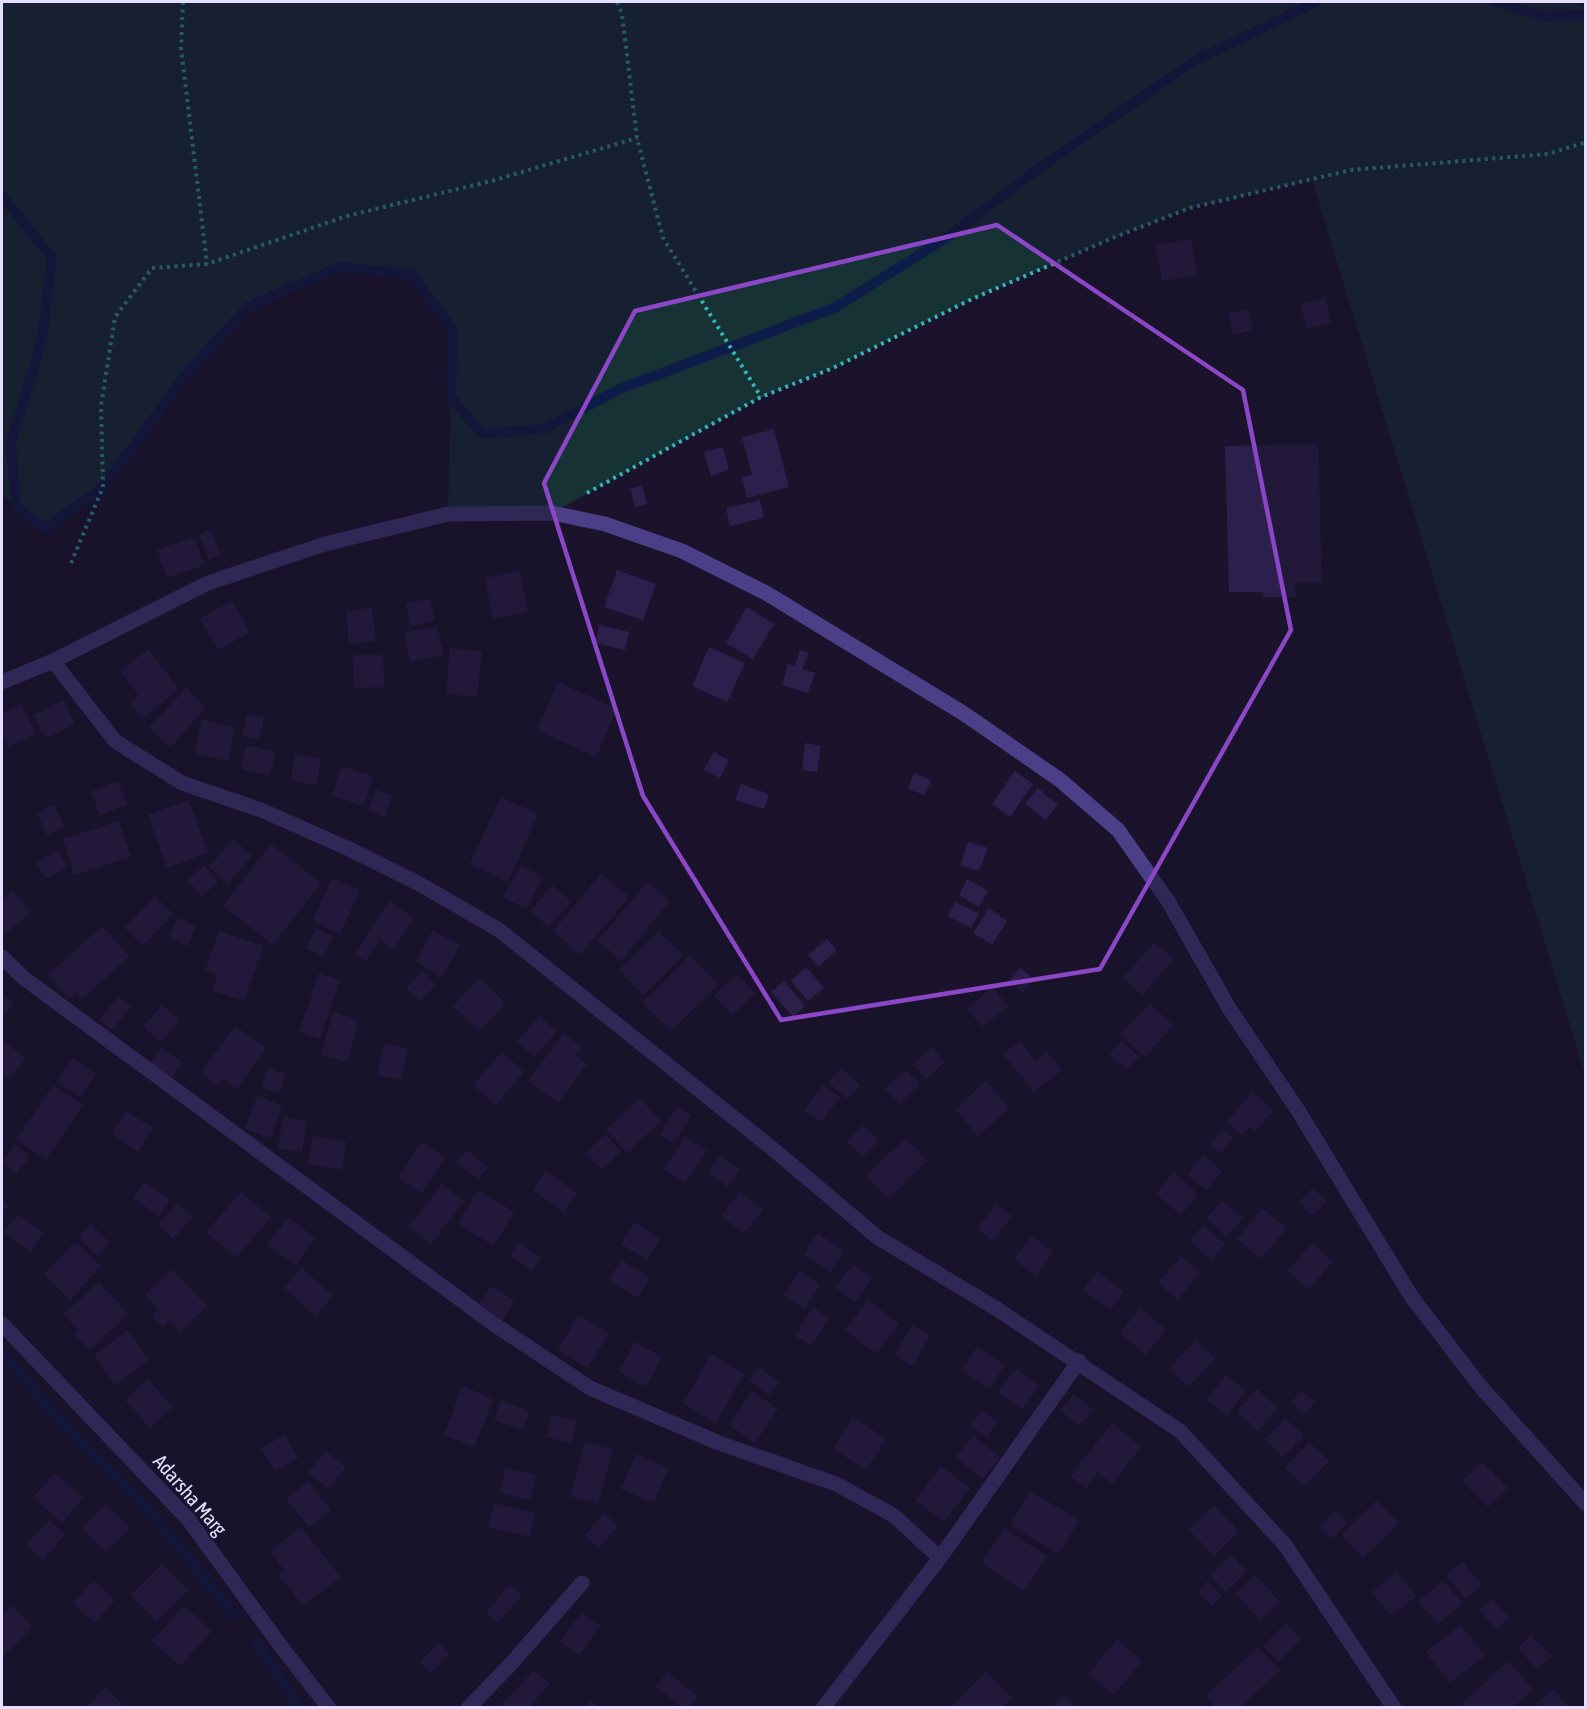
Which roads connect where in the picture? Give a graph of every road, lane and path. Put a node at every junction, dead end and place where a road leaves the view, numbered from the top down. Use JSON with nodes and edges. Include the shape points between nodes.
{"nodes":[{"id":1,"x":183,"y":2,"type":"edge"},
{"id":2,"x":617,"y":2,"type":"edge"},
{"id":3,"x":637,"y":138,"type":"junction"},
{"id":4,"x":1586,"y":142,"type":"edge"},
{"id":5,"x":207,"y":264,"type":"junction"},
{"id":6,"x":761,"y":397,"type":"junction"},
{"id":7,"x":552,"y":513,"type":"junction"},
{"id":8,"x":71,"y":563,"type":"dead end"},
{"id":9,"x":53,"y":661,"type":"junction"},
{"id":10,"x":2,"y":682,"type":"edge"},
{"id":11,"x":2,"y":957,"type":"edge"},
{"id":12,"x":2,"y":1324,"type":"edge"},
{"id":13,"x":1079,"y":1362,"type":"junction"},
{"id":14,"x":1586,"y":1504,"type":"edge"},
{"id":15,"x":940,"y":1558,"type":"junction"},
{"id":16,"x":582,"y":1583,"type":"dead end"},
{"id":17,"x":329,"y":1707,"type":"edge"},
{"id":18,"x":468,"y":1707,"type":"edge"},
{"id":19,"x":823,"y":1707,"type":"edge"},
{"id":20,"x":1394,"y":1707,"type":"edge"}],
"edges":[{"from":1,"to":5,"type":"path","via":[[181,48]]},
{"from":2,"to":3,"type":"path","via":[[622,14]]},
{"from":3,"to":5,"type":"path","via":[[495,180],[346,216]]},
{"from":3,"to":6,"type":"path","via":[[663,238]]},
{"from":4,"to":6,"type":"path","via":[[1548,154],[1351,170],[1190,208],[972,299],[833,368]]},
{"from":5,"to":8,"type":"path","via":[[152,268],[115,317],[101,406],[103,487]]},
{"from":6,"to":7,"type":"path"},
{"from":7,"to":9,"type":"street","via":[[448,514],[325,544],[208,583]]},
{"from":7,"to":14,"type":"street","via":[[605,524],[682,551],[766,593],[963,713],[1060,780],[1118,830],[1168,902],[1229,1008],[1299,1112],[1411,1296],[1480,1386]]},
{"from":9,"to":10,"type":"street"},
{"from":9,"to":13,"type":"street","via":[[116,741],[182,783],[261,810],[347,848],[499,930],[877,1237]]},
{"from":11,"to":15,"type":"street","via":[[25,979],[495,1325],[590,1388],[719,1443],[836,1484],[893,1515]]},
{"from":12,"to":17,"type":"street","name":"Adarsha Marg","via":[[188,1519]]},
{"from":13,"to":15,"type":"street"},
{"from":13,"to":20,"type":"street","via":[[1179,1431],[1232,1485],[1285,1545]]},
{"from":15,"to":19,"type":"street"},
{"from":16,"to":18,"type":"street"}]}
